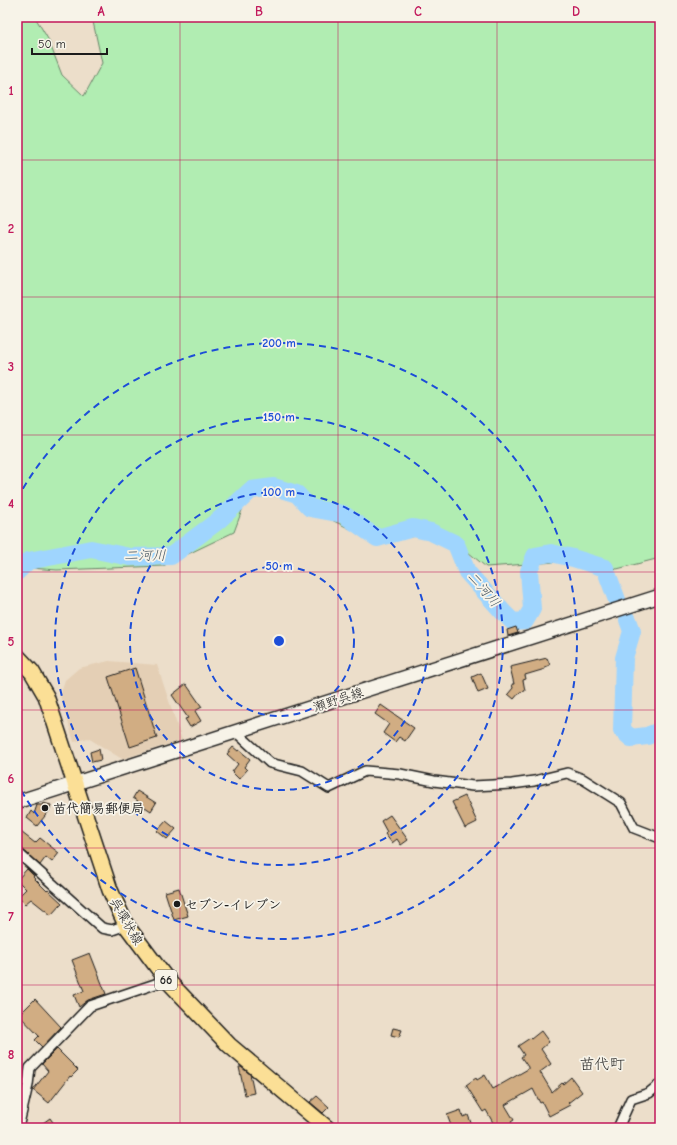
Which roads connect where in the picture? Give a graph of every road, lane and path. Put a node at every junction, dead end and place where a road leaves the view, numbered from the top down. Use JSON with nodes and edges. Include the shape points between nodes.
{"nodes":[{"id":1,"x":660,"y":596,"type":"edge"},
{"id":2,"x":17,"y":656,"type":"edge"},
{"id":3,"x":236,"y":732,"type":"junction"},
{"id":4,"x":76,"y":783,"type":"junction"},
{"id":5,"x":17,"y":802,"type":"edge"},
{"id":6,"x":660,"y":838,"type":"edge"},
{"id":7,"x":17,"y":852,"type":"edge"},
{"id":8,"x":126,"y":925,"type":"junction"},
{"id":9,"x":167,"y":980,"type":"junction"},
{"id":10,"x":660,"y":1084,"type":"edge"},
{"id":11,"x":18,"y":1128,"type":"edge"},
{"id":12,"x":327,"y":1128,"type":"edge"},
{"id":13,"x":618,"y":1128,"type":"edge"}],
"edges":[{"from":1,"to":3,"type":"main road","name":"瀬野呉線"},
{"from":2,"to":4,"type":"main road","name":"呉環状線","number":"66","via":[[32,672],[46,696]]},
{"from":3,"to":4,"type":"main road","name":"瀬野呉線"},
{"from":3,"to":6,"type":"street","via":[[270,763],[302,771],[329,788],[366,771],[474,786],[534,781],[567,772],[594,785],[621,803],[634,828]]},
{"from":4,"to":5,"type":"main road","name":"瀬野呉線"},
{"from":4,"to":8,"type":"main road","name":"呉環状線","number":"66","via":[[110,890]]},
{"from":7,"to":8,"type":"street","via":[[102,928],[112,930]]},
{"from":8,"to":9,"type":"main road","name":"呉環状線","number":"66"},
{"from":9,"to":11,"type":"street","via":[[90,1006],[30,1068]]},
{"from":9,"to":12,"type":"main road","name":"呉環状線","number":"66","via":[[229,1045]]},
{"from":10,"to":13,"type":"street","via":[[649,1093],[631,1099]]}]}
